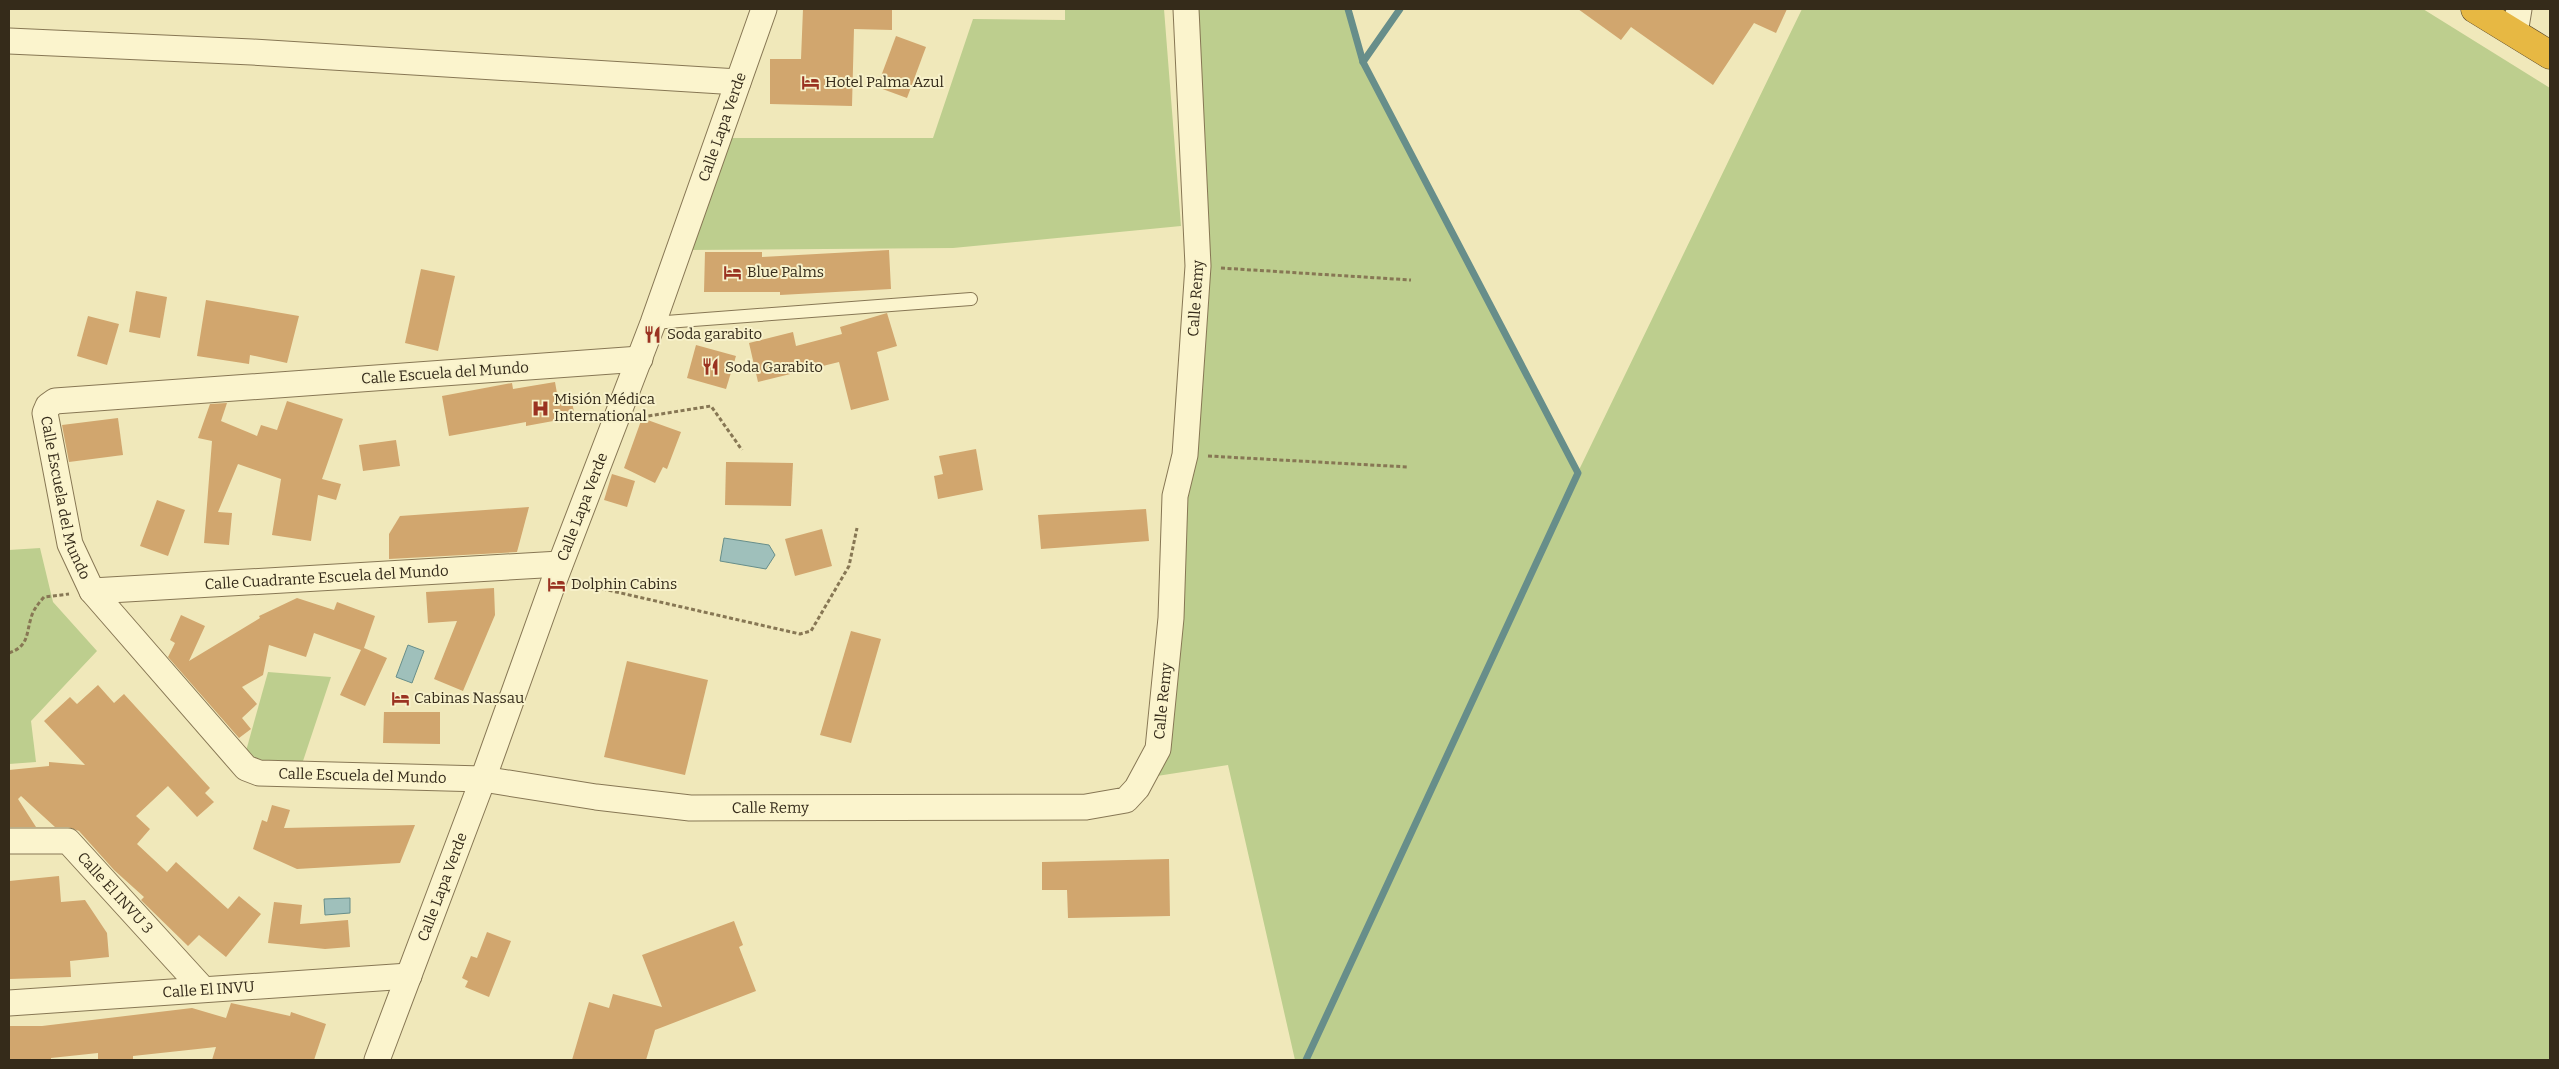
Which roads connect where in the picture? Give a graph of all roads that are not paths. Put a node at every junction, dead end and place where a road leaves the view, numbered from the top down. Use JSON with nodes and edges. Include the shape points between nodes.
{"nodes":[{"id":1,"x":764,"y":9,"type":"edge"},
{"id":2,"x":1186,"y":9,"type":"edge"},
{"id":3,"x":2475,"y":9,"type":"edge"},
{"id":4,"x":2517,"y":21,"type":"edge"},
{"id":5,"x":9,"y":41,"type":"edge"},
{"id":6,"x":2550,"y":55,"type":"edge"},
{"id":7,"x":738,"y":82,"type":"junction"},
{"id":8,"x":971,"y":298,"type":"dead end"},
{"id":9,"x":654,"y":323,"type":"junction"},
{"id":10,"x":640,"y":359,"type":"junction"},
{"id":11,"x":558,"y":571,"type":"junction"},
{"id":12,"x":92,"y":592,"type":"junction"},
{"id":13,"x":483,"y":779,"type":"junction"},
{"id":14,"x":9,"y":841,"type":"edge"},
{"id":15,"x":409,"y":976,"type":"junction"},
{"id":16,"x":202,"y":988,"type":"junction"},
{"id":17,"x":9,"y":1003,"type":"edge"},
{"id":18,"x":377,"y":1060,"type":"edge"}],
"edges":[{"from":1,"to":7,"type":"street","name":"Calle Lapa Verde"},
{"from":2,"to":13,"type":"street","name":"Calle Remy","via":[[1198,266],[1184,455],[1175,496],[1171,618],[1158,749],[1137,788],[1126,800],[1086,807],[690,808]]},
{"from":3,"to":4,"type":"highway"},
{"from":4,"to":6,"type":"highway"},
{"from":5,"to":7,"type":"street","via":[[252,52]]},
{"from":7,"to":9,"type":"street","name":"Calle Lapa Verde"},
{"from":8,"to":9,"type":"lane"},
{"from":9,"to":10,"type":"street","name":"Calle Lapa Verde"},
{"from":10,"to":11,"type":"street","name":"Calle Lapa Verde"},
{"from":10,"to":12,"type":"street","name":"Calle Escuela del Mundo","via":[[55,401],[45,413],[55,472],[70,544]]},
{"from":11,"to":12,"type":"street","name":"Calle Cuadrante Escuela del Mundo"},
{"from":11,"to":13,"type":"street","name":"Calle Lapa Verde"},
{"from":12,"to":13,"type":"street","name":"Calle Escuela del Mundo","via":[[246,768],[272,774]]},
{"from":13,"to":15,"type":"street","name":"Calle Lapa Verde"},
{"from":14,"to":16,"type":"street","name":"Calle El INVU 3","via":[[68,841]]},
{"from":15,"to":16,"type":"street","name":"Calle El INVU"},
{"from":15,"to":18,"type":"street","name":"Calle Lapa Verde"},
{"from":16,"to":17,"type":"street","name":"Calle El INVU"}]}
